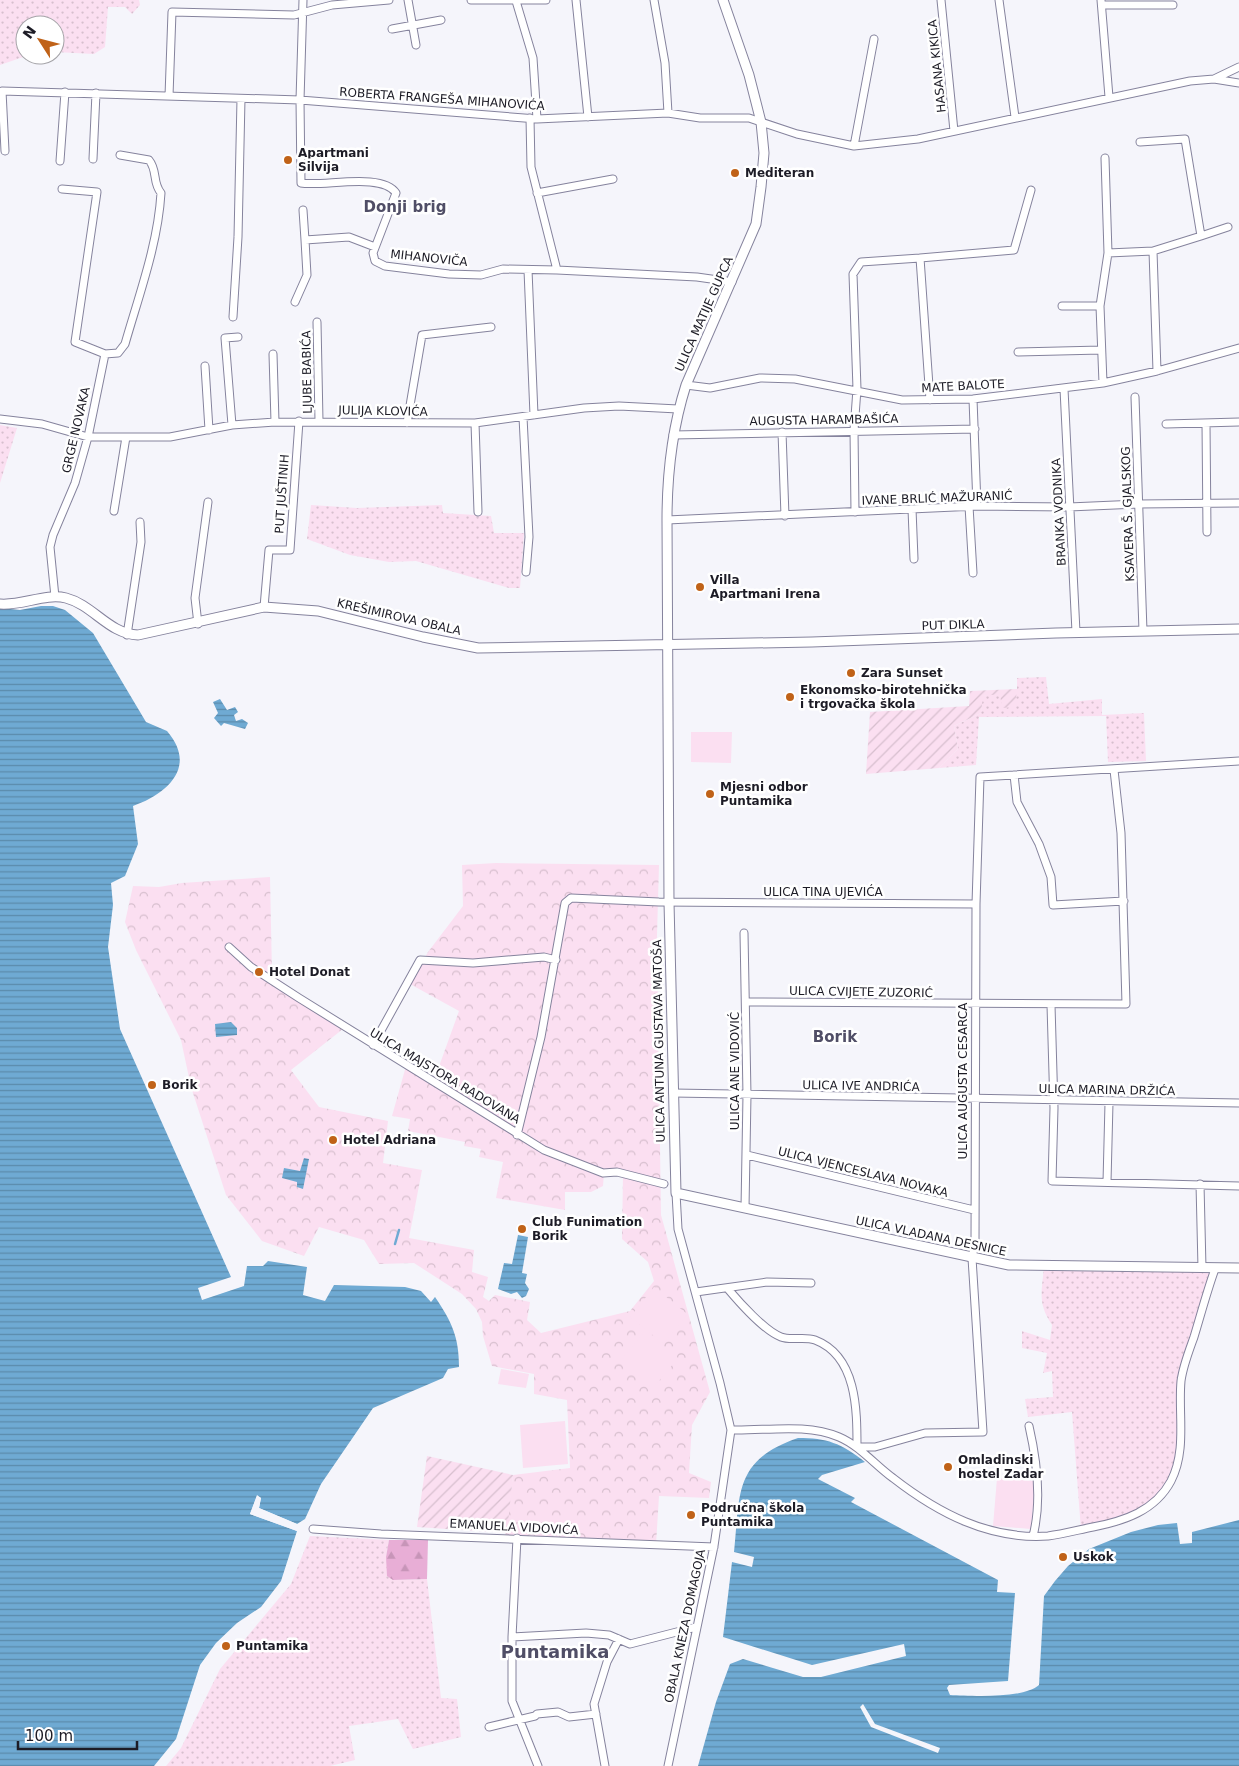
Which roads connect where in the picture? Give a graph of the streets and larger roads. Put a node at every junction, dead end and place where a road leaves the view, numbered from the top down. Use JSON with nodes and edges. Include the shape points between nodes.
{"nodes":[{"id":1,"x":303,"y":0,"type":"edge"},
{"id":2,"x":389,"y":0,"type":"edge"},
{"id":3,"x":408,"y":0,"type":"edge"},
{"id":4,"x":471,"y":0,"type":"edge"},
{"id":5,"x":546,"y":0,"type":"edge"},
{"id":6,"x":576,"y":0,"type":"edge"},
{"id":7,"x":654,"y":0,"type":"edge"},
{"id":8,"x":723,"y":0,"type":"edge"},
{"id":9,"x":942,"y":0,"type":"edge"},
{"id":10,"x":999,"y":0,"type":"edge"},
{"id":11,"x":516,"y":1,"type":"edge"},
{"id":12,"x":1102,"y":2,"type":"edge"},
{"id":13,"x":1173,"y":5,"type":"dead end"},
{"id":14,"x":303,"y":11,"type":"junction"},
{"id":15,"x":441,"y":20,"type":"dead end"},
{"id":16,"x":413,"y":24,"type":"junction"},
{"id":17,"x":392,"y":28,"type":"dead end"},
{"id":18,"x":874,"y":39,"type":"dead end"},
{"id":19,"x":416,"y":45,"type":"dead end"},
{"id":20,"x":1239,"y":67,"type":"edge"},
{"id":21,"x":1214,"y":79,"type":"junction"},
{"id":22,"x":1239,"y":83,"type":"edge"},
{"id":23,"x":65,"y":92,"type":"junction"},
{"id":24,"x":96,"y":93,"type":"junction"},
{"id":25,"x":169,"y":96,"type":"junction"},
{"id":26,"x":1109,"y":97,"type":"junction"},
{"id":27,"x":241,"y":99,"type":"junction"},
{"id":28,"x":300,"y":100,"type":"junction"},
{"id":29,"x":668,"y":113,"type":"junction"},
{"id":30,"x":588,"y":116,"type":"junction"},
{"id":31,"x":1015,"y":117,"type":"junction"},
{"id":32,"x":534,"y":118,"type":"junction"},
{"id":33,"x":761,"y":122,"type":"junction"},
{"id":34,"x":954,"y":131,"type":"junction"},
{"id":35,"x":1140,"y":142,"type":"dead end"},
{"id":36,"x":854,"y":146,"type":"junction"},
{"id":37,"x":5,"y":151,"type":"dead end"},
{"id":38,"x":120,"y":155,"type":"dead end"},
{"id":39,"x":1105,"y":158,"type":"dead end"},
{"id":40,"x":93,"y":159,"type":"dead end"},
{"id":41,"x":60,"y":161,"type":"dead end"},
{"id":42,"x":613,"y":179,"type":"dead end"},
{"id":43,"x":62,"y":189,"type":"dead end"},
{"id":44,"x":1031,"y":190,"type":"dead end"},
{"id":45,"x":537,"y":193,"type":"junction"},
{"id":46,"x":303,"y":210,"type":"dead end"},
{"id":47,"x":1228,"y":227,"type":"dead end"},
{"id":48,"x":1202,"y":236,"type":"junction"},
{"id":49,"x":305,"y":240,"type":"junction"},
{"id":50,"x":374,"y":247,"type":"junction"},
{"id":51,"x":1153,"y":252,"type":"junction"},
{"id":52,"x":1108,"y":254,"type":"junction"},
{"id":53,"x":920,"y":258,"type":"junction"},
{"id":54,"x":528,"y":270,"type":"junction"},
{"id":55,"x":557,"y":270,"type":"junction"},
{"id":56,"x":732,"y":282,"type":"junction"},
{"id":57,"x":295,"y":302,"type":"dead end"},
{"id":58,"x":1062,"y":306,"type":"dead end"},
{"id":59,"x":1100,"y":306,"type":"junction"},
{"id":60,"x":233,"y":317,"type":"dead end"},
{"id":61,"x":317,"y":322,"type":"dead end"},
{"id":62,"x":492,"y":327,"type":"dead end"},
{"id":63,"x":238,"y":337,"type":"dead end"},
{"id":64,"x":1239,"y":348,"type":"edge"},
{"id":65,"x":1102,"y":350,"type":"junction"},
{"id":66,"x":1018,"y":352,"type":"dead end"},
{"id":67,"x":104,"y":354,"type":"junction"},
{"id":68,"x":274,"y":354,"type":"dead end"},
{"id":69,"x":205,"y":366,"type":"dead end"},
{"id":70,"x":1157,"y":371,"type":"junction"},
{"id":71,"x":1103,"y":383,"type":"junction"},
{"id":72,"x":686,"y":386,"type":"junction"},
{"id":73,"x":857,"y":390,"type":"junction"},
{"id":74,"x":1064,"y":390,"type":"junction"},
{"id":75,"x":1135,"y":397,"type":"dead end"},
{"id":76,"x":972,"y":399,"type":"junction"},
{"id":77,"x":930,"y":400,"type":"junction"},
{"id":78,"x":678,"y":410,"type":"junction"},
{"id":79,"x":534,"y":415,"type":"junction"},
{"id":80,"x":524,"y":417,"type":"junction"},
{"id":81,"x":0,"y":419,"type":"edge"},
{"id":82,"x":299,"y":421,"type":"junction"},
{"id":83,"x":319,"y":421,"type":"junction"},
{"id":84,"x":275,"y":422,"type":"junction"},
{"id":85,"x":1239,"y":422,"type":"edge"},
{"id":86,"x":475,"y":423,"type":"junction"},
{"id":87,"x":1206,"y":423,"type":"junction"},
{"id":88,"x":407,"y":424,"type":"junction"},
{"id":89,"x":1166,"y":424,"type":"dead end"},
{"id":90,"x":232,"y":425,"type":"junction"},
{"id":91,"x":975,"y":429,"type":"junction"},
{"id":92,"x":209,"y":430,"type":"junction"},
{"id":93,"x":854,"y":430,"type":"junction"},
{"id":94,"x":782,"y":432,"type":"junction"},
{"id":95,"x":673,"y":435,"type":"junction"},
{"id":96,"x":88,"y":437,"type":"junction"},
{"id":97,"x":126,"y":437,"type":"junction"},
{"id":98,"x":208,"y":502,"type":"dead end"},
{"id":99,"x":1138,"y":504,"type":"junction"},
{"id":100,"x":1208,"y":504,"type":"junction"},
{"id":101,"x":1239,"y":504,"type":"edge"},
{"id":102,"x":973,"y":506,"type":"junction"},
{"id":103,"x":1069,"y":507,"type":"junction"},
{"id":104,"x":912,"y":509,"type":"junction"},
{"id":105,"x":114,"y":511,"type":"dead end"},
{"id":106,"x":478,"y":512,"type":"dead end"},
{"id":107,"x":855,"y":512,"type":"junction"},
{"id":108,"x":786,"y":516,"type":"junction"},
{"id":109,"x":667,"y":520,"type":"junction"},
{"id":110,"x":140,"y":522,"type":"dead end"},
{"id":111,"x":1207,"y":532,"type":"dead end"},
{"id":112,"x":914,"y":559,"type":"dead end"},
{"id":113,"x":526,"y":572,"type":"dead end"},
{"id":114,"x":973,"y":573,"type":"dead end"},
{"id":115,"x":55,"y":597,"type":"junction"},
{"id":116,"x":0,"y":604,"type":"edge"},
{"id":117,"x":264,"y":608,"type":"junction"},
{"id":118,"x":198,"y":624,"type":"junction"},
{"id":119,"x":1239,"y":629,"type":"edge"},
{"id":120,"x":1143,"y":631,"type":"junction"},
{"id":121,"x":1076,"y":632,"type":"junction"},
{"id":122,"x":127,"y":635,"type":"junction"},
{"id":123,"x":668,"y":644,"type":"junction"},
{"id":124,"x":1239,"y":761,"type":"edge"},
{"id":125,"x":1114,"y":770,"type":"junction"},
{"id":126,"x":1014,"y":775,"type":"junction"},
{"id":127,"x":1124,"y":901,"type":"junction"},
{"id":128,"x":669,"y":902,"type":"junction"},
{"id":129,"x":976,"y":904,"type":"junction"},
{"id":130,"x":744,"y":933,"type":"dead end"},
{"id":131,"x":228,"y":947,"type":"dead end"},
{"id":132,"x":556,"y":960,"type":"junction"},
{"id":133,"x":746,"y":1002,"type":"junction"},
{"id":134,"x":975,"y":1005,"type":"junction"},
{"id":135,"x":1052,"y":1005,"type":"junction"},
{"id":136,"x":373,"y":1045,"type":"junction"},
{"id":137,"x":673,"y":1093,"type":"junction"},
{"id":138,"x":747,"y":1095,"type":"junction"},
{"id":139,"x":974,"y":1099,"type":"junction"},
{"id":140,"x":1053,"y":1100,"type":"junction"},
{"id":141,"x":1109,"y":1103,"type":"junction"},
{"id":142,"x":1239,"y":1103,"type":"edge"},
{"id":143,"x":517,"y":1135,"type":"junction"},
{"id":144,"x":747,"y":1155,"type":"junction"},
{"id":145,"x":1107,"y":1182,"type":"junction"},
{"id":146,"x":664,"y":1184,"type":"dead end"},
{"id":147,"x":1200,"y":1184,"type":"junction"},
{"id":148,"x":1239,"y":1186,"type":"edge"},
{"id":149,"x":676,"y":1193,"type":"junction"},
{"id":150,"x":746,"y":1208,"type":"junction"},
{"id":151,"x":974,"y":1210,"type":"junction"},
{"id":152,"x":972,"y":1258,"type":"junction"},
{"id":153,"x":1202,"y":1268,"type":"junction"},
{"id":154,"x":1215,"y":1268,"type":"junction"},
{"id":155,"x":1239,"y":1268,"type":"edge"},
{"id":156,"x":812,"y":1283,"type":"dead end"},
{"id":157,"x":728,"y":1289,"type":"junction"},
{"id":158,"x":696,"y":1292,"type":"junction"},
{"id":159,"x":1030,"y":1426,"type":"dead end"},
{"id":160,"x":731,"y":1430,"type":"junction"},
{"id":161,"x":857,"y":1447,"type":"junction"},
{"id":162,"x":313,"y":1529,"type":"dead end"},
{"id":163,"x":1032,"y":1536,"type":"junction"},
{"id":164,"x":517,"y":1538,"type":"junction"},
{"id":165,"x":714,"y":1548,"type":"junction"},
{"id":166,"x":696,"y":1627,"type":"junction"},
{"id":167,"x":512,"y":1637,"type":"junction"},
{"id":168,"x":619,"y":1639,"type":"junction"},
{"id":169,"x":596,"y":1714,"type":"junction"},
{"id":170,"x":520,"y":1720,"type":"junction"},
{"id":171,"x":489,"y":1727,"type":"dead end"},
{"id":172,"x":538,"y":1766,"type":"edge"},
{"id":173,"x":605,"y":1766,"type":"edge"},
{"id":174,"x":668,"y":1766,"type":"edge"}],
"edges":[{"from":1,"to":14,"type":"street"},
{"from":2,"to":14,"type":"street"},
{"from":3,"to":16,"type":"street"},
{"from":4,"to":11,"type":"street"},
{"from":5,"to":11,"type":"street"},
{"from":6,"to":30,"type":"street"},
{"from":7,"to":29,"type":"street","via":[[665,63]]},
{"from":8,"to":33,"type":"street","name":"ULICA MATIJE GUPCA","via":[[749,75]]},
{"from":9,"to":34,"type":"street","name":"HASANA KIKICA"},
{"from":10,"to":31,"type":"street"},
{"from":11,"to":32,"type":"street","via":[[533,58]]},
{"from":12,"to":13,"type":"street"},
{"from":12,"to":26,"type":"street"},
{"from":14,"to":25,"type":"street","via":[[294,15],[172,12]]},
{"from":14,"to":28,"type":"street"},
{"from":15,"to":16,"type":"street"},
{"from":16,"to":17,"type":"street"},
{"from":16,"to":19,"type":"street"},
{"from":18,"to":36,"type":"street"},
{"from":20,"to":21,"type":"street"},
{"from":21,"to":22,"type":"street"},
{"from":21,"to":26,"type":"street","name":"ROBERTA FRANGEŠA MIHANOVIĆA"},
{"from":23,"to":24,"type":"street","name":"ROBERTA FRANGEŠA MIHANOVIĆA"},
{"from":23,"to":37,"type":"street","name":"ROBERTA FRANGEŠA MIHANOVIĆA","via":[[2,91]]},
{"from":23,"to":41,"type":"street"},
{"from":24,"to":25,"type":"street","name":"ROBERTA FRANGEŠA MIHANOVIĆA"},
{"from":24,"to":40,"type":"street"},
{"from":25,"to":27,"type":"street","name":"ROBERTA FRANGEŠA MIHANOVIĆA"},
{"from":26,"to":31,"type":"street","name":"ROBERTA FRANGEŠA MIHANOVIĆA"},
{"from":27,"to":28,"type":"street","name":"ROBERTA FRANGEŠA MIHANOVIĆA"},
{"from":27,"to":60,"type":"street"},
{"from":28,"to":32,"type":"street","name":"ROBERTA FRANGEŠA MIHANOVIĆA"},
{"from":28,"to":50,"type":"street","name":"MIHANOVIČA","via":[[301,185],[369,182],[393,189],[396,193]]},
{"from":29,"to":30,"type":"street","name":"ROBERTA FRANGEŠA MIHANOVIĆA"},
{"from":29,"to":33,"type":"street","name":"ROBERTA FRANGEŠA MIHANOVIĆA","via":[[700,118],[749,118]]},
{"from":30,"to":32,"type":"street","name":"ROBERTA FRANGEŠA MIHANOVIĆA"},
{"from":31,"to":34,"type":"street","name":"ROBERTA FRANGEŠA MIHANOVIĆA"},
{"from":32,"to":45,"type":"street","via":[[531,167]]},
{"from":33,"to":36,"type":"street","name":"ROBERTA FRANGEŠA MIHANOVIĆA","via":[[797,134]]},
{"from":33,"to":56,"type":"street","name":"ULICA MATIJE GUPCA","via":[[764,153],[756,224]]},
{"from":34,"to":36,"type":"street","name":"ROBERTA FRANGEŠA MIHANOVIĆA","via":[[900,142]]},
{"from":35,"to":48,"type":"street","via":[[1184,139]]},
{"from":38,"to":67,"type":"street","via":[[149,160],[155,168],[155,186],[161,193],[160,217],[123,348],[118,353]]},
{"from":39,"to":52,"type":"street"},
{"from":42,"to":45,"type":"street"},
{"from":43,"to":67,"type":"street","via":[[97,192],[75,342]]},
{"from":44,"to":53,"type":"street","via":[[1014,250]]},
{"from":45,"to":55,"type":"street"},
{"from":46,"to":49,"type":"street"},
{"from":47,"to":48,"type":"street"},
{"from":48,"to":51,"type":"street"},
{"from":49,"to":50,"type":"street","via":[[349,237]]},
{"from":49,"to":57,"type":"street","via":[[307,275]]},
{"from":50,"to":54,"type":"street","name":"MIHANOVIČA","via":[[376,261],[385,266],[480,275],[503,269]]},
{"from":51,"to":52,"type":"street"},
{"from":51,"to":70,"type":"street"},
{"from":52,"to":59,"type":"street"},
{"from":53,"to":73,"type":"street","via":[[861,262],[853,274]]},
{"from":53,"to":77,"type":"street"},
{"from":54,"to":55,"type":"street","name":"MIHANOVIČA"},
{"from":54,"to":79,"type":"street"},
{"from":55,"to":56,"type":"street","name":"MIHANOVIČA","via":[[697,277]]},
{"from":56,"to":72,"type":"street","name":"ULICA MATIJE GUPCA"},
{"from":58,"to":59,"type":"street"},
{"from":59,"to":65,"type":"street"},
{"from":61,"to":83,"type":"street","name":"LJUBE BABIĆA"},
{"from":62,"to":88,"type":"street","via":[[422,335]]},
{"from":63,"to":90,"type":"street","via":[[225,338]]},
{"from":64,"to":70,"type":"street","name":"MATE BALOTE"},
{"from":65,"to":66,"type":"street"},
{"from":65,"to":71,"type":"street"},
{"from":67,"to":96,"type":"street","name":"GRGE NOVAKA"},
{"from":68,"to":84,"type":"street"},
{"from":69,"to":92,"type":"street"},
{"from":70,"to":71,"type":"street","name":"MATE BALOTE"},
{"from":71,"to":74,"type":"street","name":"MATE BALOTE"},
{"from":72,"to":73,"type":"street","name":"MATE BALOTE","via":[[710,388],[760,378],[795,379]]},
{"from":72,"to":78,"type":"street","name":"ULICA MATIJE GUPCA"},
{"from":73,"to":77,"type":"street","name":"MATE BALOTE","via":[[902,400]]},
{"from":73,"to":93,"type":"street"},
{"from":74,"to":76,"type":"street","name":"MATE BALOTE"},
{"from":74,"to":103,"type":"street","name":"BRANKA VODNIKA"},
{"from":75,"to":99,"type":"street","name":"KSAVERA Š. GJALSKOG"},
{"from":76,"to":77,"type":"street","name":"MATE BALOTE"},
{"from":76,"to":91,"type":"street"},
{"from":78,"to":79,"type":"street","name":"JULIJA KLOVIĆA","via":[[619,406]]},
{"from":78,"to":95,"type":"street","name":"ULICA MATIJE GUPCA"},
{"from":79,"to":80,"type":"street","name":"JULIJA KLOVIĆA"},
{"from":80,"to":86,"type":"street","name":"JULIJA KLOVIĆA"},
{"from":80,"to":113,"type":"street","via":[[529,537]]},
{"from":81,"to":96,"type":"street","name":"JULIJA KLOVIĆA","via":[[42,424]]},
{"from":82,"to":83,"type":"street","name":"JULIJA KLOVIĆA"},
{"from":82,"to":84,"type":"street","name":"JULIJA KLOVIĆA"},
{"from":82,"to":117,"type":"street","name":"PUT JUŠTINIH","via":[[290,550],[269,550]]},
{"from":83,"to":88,"type":"street","name":"JULIJA KLOVIĆA"},
{"from":84,"to":90,"type":"street","name":"JULIJA KLOVIĆA"},
{"from":85,"to":87,"type":"street"},
{"from":86,"to":88,"type":"street","name":"JULIJA KLOVIĆA"},
{"from":86,"to":106,"type":"street"},
{"from":87,"to":89,"type":"street"},
{"from":87,"to":100,"type":"street"},
{"from":90,"to":92,"type":"street","name":"JULIJA KLOVIĆA"},
{"from":91,"to":93,"type":"street","name":"AUGUSTA HARAMBAŠIĆA"},
{"from":91,"to":102,"type":"street"},
{"from":92,"to":97,"type":"street","name":"JULIJA KLOVIĆA","via":[[170,437]]},
{"from":93,"to":94,"type":"street","name":"AUGUSTA HARAMBAŠIĆA"},
{"from":93,"to":107,"type":"street"},
{"from":94,"to":95,"type":"street","name":"AUGUSTA HARAMBAŠIĆA"},
{"from":94,"to":108,"type":"street"},
{"from":95,"to":109,"type":"street","name":"ULICA MATIJE GUPCA"},
{"from":96,"to":97,"type":"street","name":"JULIJA KLOVIĆA"},
{"from":96,"to":115,"type":"street","name":"GRGE NOVAKA","via":[[75,483],[50,546]]},
{"from":97,"to":105,"type":"street"},
{"from":98,"to":118,"type":"street","via":[[195,598]]},
{"from":99,"to":100,"type":"street","name":"IVANE BRLIĆ MAŽURANIĆ"},
{"from":99,"to":103,"type":"street","name":"IVANE BRLIĆ MAŽURANIĆ"},
{"from":99,"to":120,"type":"street","name":"KSAVERA Š. GJALSKOG"},
{"from":100,"to":101,"type":"street","name":"IVANE BRLIĆ MAŽURANIĆ"},
{"from":100,"to":111,"type":"street"},
{"from":102,"to":103,"type":"street","name":"IVANE BRLIĆ MAŽURANIĆ"},
{"from":102,"to":104,"type":"street","name":"IVANE BRLIĆ MAŽURANIĆ"},
{"from":102,"to":114,"type":"street"},
{"from":103,"to":121,"type":"street","name":"BRANKA VODNIKA"},
{"from":104,"to":107,"type":"street","name":"IVANE BRLIĆ MAŽURANIĆ"},
{"from":104,"to":112,"type":"street"},
{"from":107,"to":108,"type":"street","name":"IVANE BRLIĆ MAŽURANIĆ"},
{"from":108,"to":109,"type":"street","name":"IVANE BRLIĆ MAŽURANIĆ"},
{"from":109,"to":123,"type":"street","name":"ULICA MATIJE GUPCA"},
{"from":110,"to":122,"type":"street","via":[[141,542]]},
{"from":115,"to":116,"type":"street"},
{"from":115,"to":122,"type":"street","via":[[75,602]]},
{"from":117,"to":118,"type":"street","name":"KREŠIMIROVA OBALA"},
{"from":117,"to":123,"type":"street","name":"KREŠIMIROVA OBALA","via":[[318,611],[478,648]]},
{"from":118,"to":122,"type":"street","name":"KREŠIMIROVA OBALA"},
{"from":119,"to":120,"type":"street","name":"PUT DIKLA"},
{"from":120,"to":121,"type":"street","name":"PUT DIKLA"},
{"from":121,"to":123,"type":"street","name":"PUT DIKLA","via":[[822,642]]},
{"from":123,"to":128,"type":"street","name":"ULICA ANTUNA GUSTAVA MATOŠA"},
{"from":124,"to":125,"type":"street"},
{"from":125,"to":126,"type":"street"},
{"from":125,"to":127,"type":"street"},
{"from":126,"to":127,"type":"street","via":[[1017,802],[1040,844],[1051,877],[1053,905]]},
{"from":126,"to":129,"type":"street","name":"ULICA AUGUSTA CESARCA","via":[[980,777]]},
{"from":127,"to":135,"type":"street","name":"ULICA CVIJETE ZUZORIĆ","via":[[1126,1004]]},
{"from":128,"to":129,"type":"street","name":"ULICA TINA UJEVIĆA"},
{"from":128,"to":132,"type":"street","name":"ULICA MAJSTORA RADOVANA","via":[[571,898],[565,904]]},
{"from":128,"to":137,"type":"street","name":"ULICA ANTUNA GUSTAVA MATOŠA"},
{"from":129,"to":134,"type":"street","name":"ULICA AUGUSTA CESARCA"},
{"from":130,"to":133,"type":"street","name":"ULICA ANE VIDOVIĆ"},
{"from":131,"to":136,"type":"street","name":"ULICA MAJSTORA RADOVANA","via":[[251,967]]},
{"from":132,"to":136,"type":"street","via":[[544,957],[473,963],[420,960]]},
{"from":132,"to":143,"type":"street","name":"ULICA MAJSTORA RADOVANA"},
{"from":133,"to":134,"type":"street","name":"ULICA CVIJETE ZUZORIĆ"},
{"from":133,"to":138,"type":"street","name":"ULICA ANE VIDOVIĆ"},
{"from":134,"to":135,"type":"street","name":"ULICA CVIJETE ZUZORIĆ"},
{"from":134,"to":139,"type":"street","name":"ULICA AUGUSTA CESARCA"},
{"from":135,"to":140,"type":"street"},
{"from":136,"to":143,"type":"street","name":"ULICA MAJSTORA RADOVANA"},
{"from":137,"to":138,"type":"street","name":"ULICA IVE ANDRIĆA"},
{"from":137,"to":149,"type":"street","name":"ULICA ANTUNA GUSTAVA MATOŠA"},
{"from":138,"to":139,"type":"street","name":"ULICA IVE ANDRIĆA"},
{"from":138,"to":144,"type":"street","name":"ULICA ANE VIDOVIĆ"},
{"from":139,"to":140,"type":"street","name":"ULICA MARINA DRŽIĆA"},
{"from":139,"to":151,"type":"street","name":"ULICA AUGUSTA CESARCA"},
{"from":140,"to":141,"type":"street","name":"ULICA MARINA DRŽIĆA"},
{"from":140,"to":145,"type":"street","via":[[1052,1181]]},
{"from":141,"to":142,"type":"street","name":"ULICA MARINA DRŽIĆA"},
{"from":141,"to":145,"type":"street"},
{"from":143,"to":146,"type":"street","via":[[544,1150],[603,1173],[617,1172]]},
{"from":144,"to":150,"type":"street","name":"ULICA ANE VIDOVIĆ"},
{"from":144,"to":151,"type":"street","name":"ULICA VJENCESLAVA NOVAKA"},
{"from":145,"to":147,"type":"street"},
{"from":147,"to":148,"type":"street"},
{"from":147,"to":153,"type":"street"},
{"from":149,"to":150,"type":"street","name":"ULICA VLADANA DESNICE"},
{"from":149,"to":158,"type":"street","name":"ULICA ANTUNA GUSTAVA MATOŠA","via":[[678,1230]]},
{"from":150,"to":152,"type":"street","name":"ULICA VLADANA DESNICE"},
{"from":151,"to":152,"type":"street","name":"ULICA AUGUSTA CESARCA"},
{"from":152,"to":153,"type":"street","name":"ULICA VLADANA DESNICE","via":[[1009,1265]]},
{"from":152,"to":161,"type":"street","name":"ULICA AUGUSTA CESARCA","via":[[984,1432],[925,1433],[875,1447]]},
{"from":153,"to":154,"type":"street","name":"ULICA VLADANA DESNICE"},
{"from":154,"to":155,"type":"street","name":"ULICA VLADANA DESNICE"},
{"from":154,"to":163,"type":"street","via":[[1181,1380],[1180,1456],[1170,1482],[1151,1505],[1137,1515],[1050,1536]]},
{"from":156,"to":157,"type":"street","via":[[767,1282]]},
{"from":157,"to":158,"type":"street"},
{"from":157,"to":161,"type":"street","via":[[756,1318],[782,1338],[805,1338],[831,1351],[846,1370],[854,1388]]},
{"from":158,"to":160,"type":"street","name":"ULICA ANTUNA GUSTAVA MATOŠA"},
{"from":159,"to":163,"type":"street","via":[[1036,1460],[1036,1525]]},
{"from":160,"to":161,"type":"street","via":[[821,1432],[840,1437]]},
{"from":160,"to":165,"type":"street","name":"OBALA KNEZA DOMAGOJA"},
{"from":161,"to":163,"type":"street","via":[[924,1502],[954,1518],[989,1530]]},
{"from":162,"to":164,"type":"street","name":"EMANUELA VIDOVIĆA"},
{"from":164,"to":165,"type":"street","name":"EMANUELA VIDOVIĆA"},
{"from":164,"to":167,"type":"street"},
{"from":165,"to":166,"type":"street","name":"OBALA KNEZA DOMAGOJA"},
{"from":166,"to":168,"type":"street","via":[[630,1644]]},
{"from":166,"to":174,"type":"street","name":"OBALA KNEZA DOMAGOJA"},
{"from":167,"to":168,"type":"street","via":[[586,1633]]},
{"from":167,"to":170,"type":"street","via":[[512,1701]]},
{"from":168,"to":169,"type":"street","via":[[598,1687],[594,1704]]},
{"from":169,"to":170,"type":"street","via":[[569,1718],[551,1712]]},
{"from":169,"to":173,"type":"street"},
{"from":170,"to":171,"type":"street"},
{"from":170,"to":172,"type":"street"}]}
